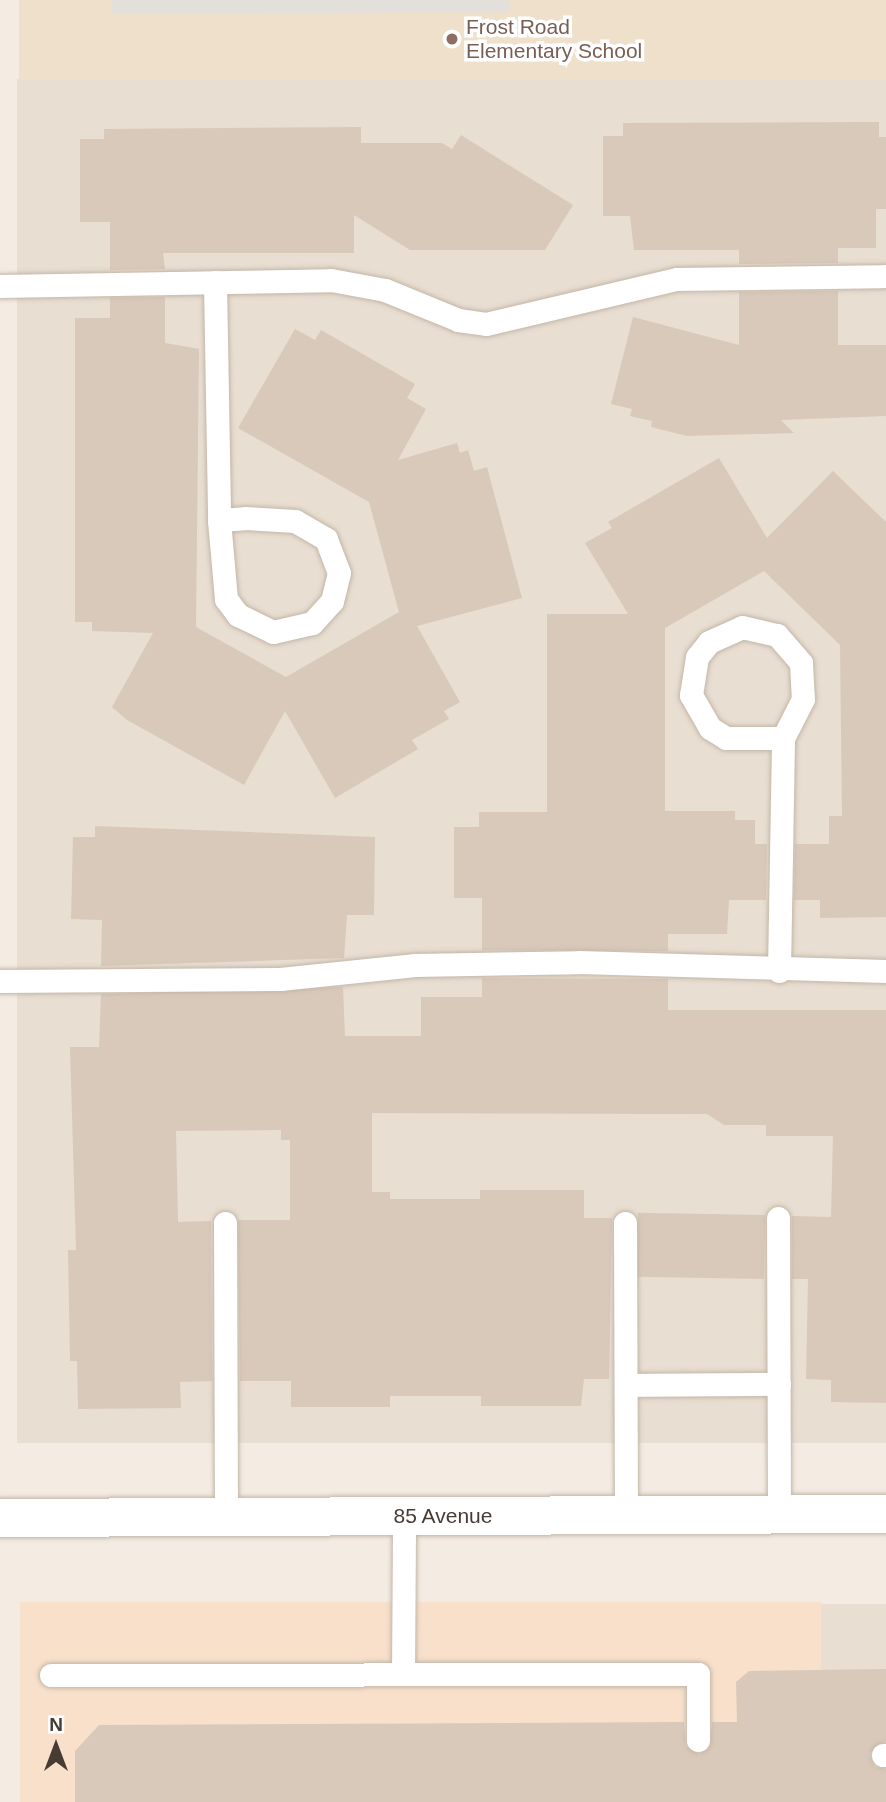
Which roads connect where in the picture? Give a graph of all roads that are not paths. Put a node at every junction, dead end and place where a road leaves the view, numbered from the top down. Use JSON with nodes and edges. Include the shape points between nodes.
{"nodes":[{"id":1,"x":886,"y":276,"type":"edge"},
{"id":2,"x":215,"y":282,"type":"junction"},
{"id":3,"x":0,"y":286,"type":"edge"},
{"id":4,"x":219,"y":520,"type":"junction"},
{"id":5,"x":783,"y":738,"type":"junction"},
{"id":6,"x":779,"y":971,"type":"junction"},
{"id":7,"x":886,"y":971,"type":"edge"},
{"id":8,"x":0,"y":981,"type":"edge"},
{"id":9,"x":778,"y":1218,"type":"dead end"},
{"id":10,"x":225,"y":1223,"type":"dead end"},
{"id":11,"x":625,"y":1223,"type":"dead end"},
{"id":12,"x":779,"y":1384,"type":"junction"},
{"id":13,"x":626,"y":1385,"type":"junction"},
{"id":14,"x":779,"y":1514,"type":"junction"},
{"id":15,"x":886,"y":1514,"type":"edge"},
{"id":16,"x":626,"y":1515,"type":"junction"},
{"id":17,"x":404,"y":1516,"type":"junction"},
{"id":18,"x":226,"y":1517,"type":"junction"},
{"id":19,"x":0,"y":1518,"type":"edge"},
{"id":20,"x":403,"y":1674,"type":"junction"},
{"id":21,"x":51,"y":1675,"type":"dead end"},
{"id":22,"x":698,"y":1740,"type":"dead end"}],
"edges":[{"from":1,"to":2,"type":"lane","via":[[677,279],[486,324],[351,282]]},
{"from":2,"to":3,"type":"lane"},
{"from":2,"to":4,"type":"lane"},
{"from":4,"to":4,"type":"lane","via":[[295,522],[326,539],[339,573],[327,610],[293,631],[264,629],[238,615],[221,580]]},
{"from":5,"to":5,"type":"lane","via":[[803,699],[805,681],[792,648],[760,628],[742,627],[709,642],[690,676],[698,713],[726,738]]},
{"from":5,"to":6,"type":"lane"},
{"from":6,"to":7,"type":"lane"},
{"from":6,"to":8,"type":"lane","via":[[565,962],[415,965],[280,979]]},
{"from":9,"to":12,"type":"lane"},
{"from":10,"to":18,"type":"lane"},
{"from":11,"to":13,"type":"lane"},
{"from":12,"to":13,"type":"lane"},
{"from":12,"to":14,"type":"lane"},
{"from":13,"to":16,"type":"lane"},
{"from":14,"to":15,"type":"street","name":"85 Avenue"},
{"from":14,"to":16,"type":"street","name":"85 Avenue"},
{"from":16,"to":17,"type":"street","name":"85 Avenue"},
{"from":17,"to":18,"type":"street","name":"85 Avenue"},
{"from":17,"to":20,"type":"lane"},
{"from":18,"to":19,"type":"street","name":"85 Avenue"},
{"from":20,"to":21,"type":"lane"},
{"from":20,"to":22,"type":"lane","via":[[698,1674]]}]}
